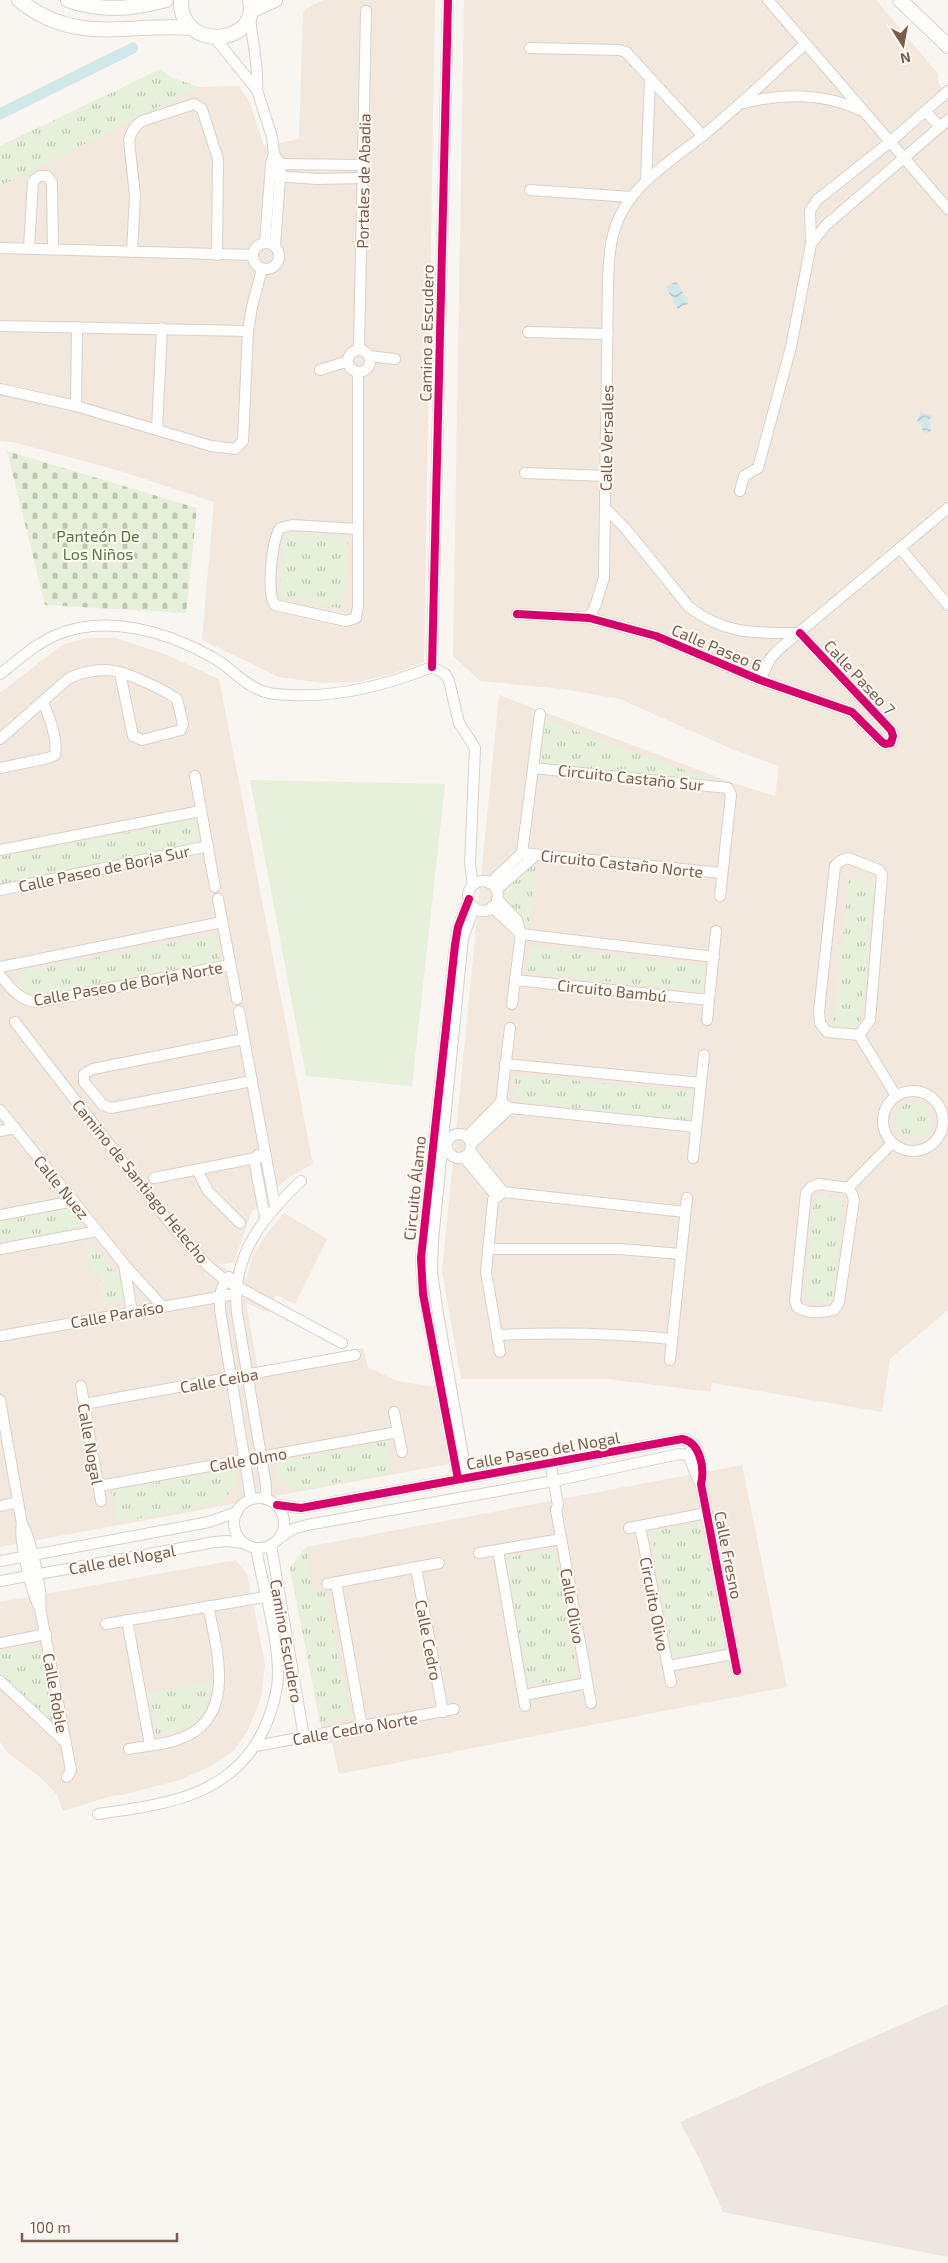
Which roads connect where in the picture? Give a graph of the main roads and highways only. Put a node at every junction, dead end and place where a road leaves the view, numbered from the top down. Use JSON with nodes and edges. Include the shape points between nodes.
{"nodes":[{"id":1,"x":19,"y":0,"type":"edge"},
{"id":2,"x":68,"y":0,"type":"edge"},
{"id":3,"x":166,"y":0,"type":"edge"},
{"id":4,"x":181,"y":0,"type":"edge"},
{"id":5,"x":275,"y":0,"type":"edge"},
{"id":6,"x":900,"y":0,"type":"edge"},
{"id":7,"x":250,"y":9,"type":"edge"},
{"id":8,"x":192,"y":28,"type":"junction"},
{"id":9,"x":948,"y":46,"type":"edge"}],
"edges":[{"from":1,"to":8,"type":"main road","via":[[48,19],[73,28]]},
{"from":2,"to":3,"type":"main road","via":[[112,8]]},
{"from":4,"to":8,"type":"main road","via":[[184,19]]},
{"from":5,"to":7,"type":"main road"},
{"from":6,"to":9,"type":"main road"},
{"from":7,"to":8,"type":"main road","via":[[245,25],[235,32],[216,38]]}]}
